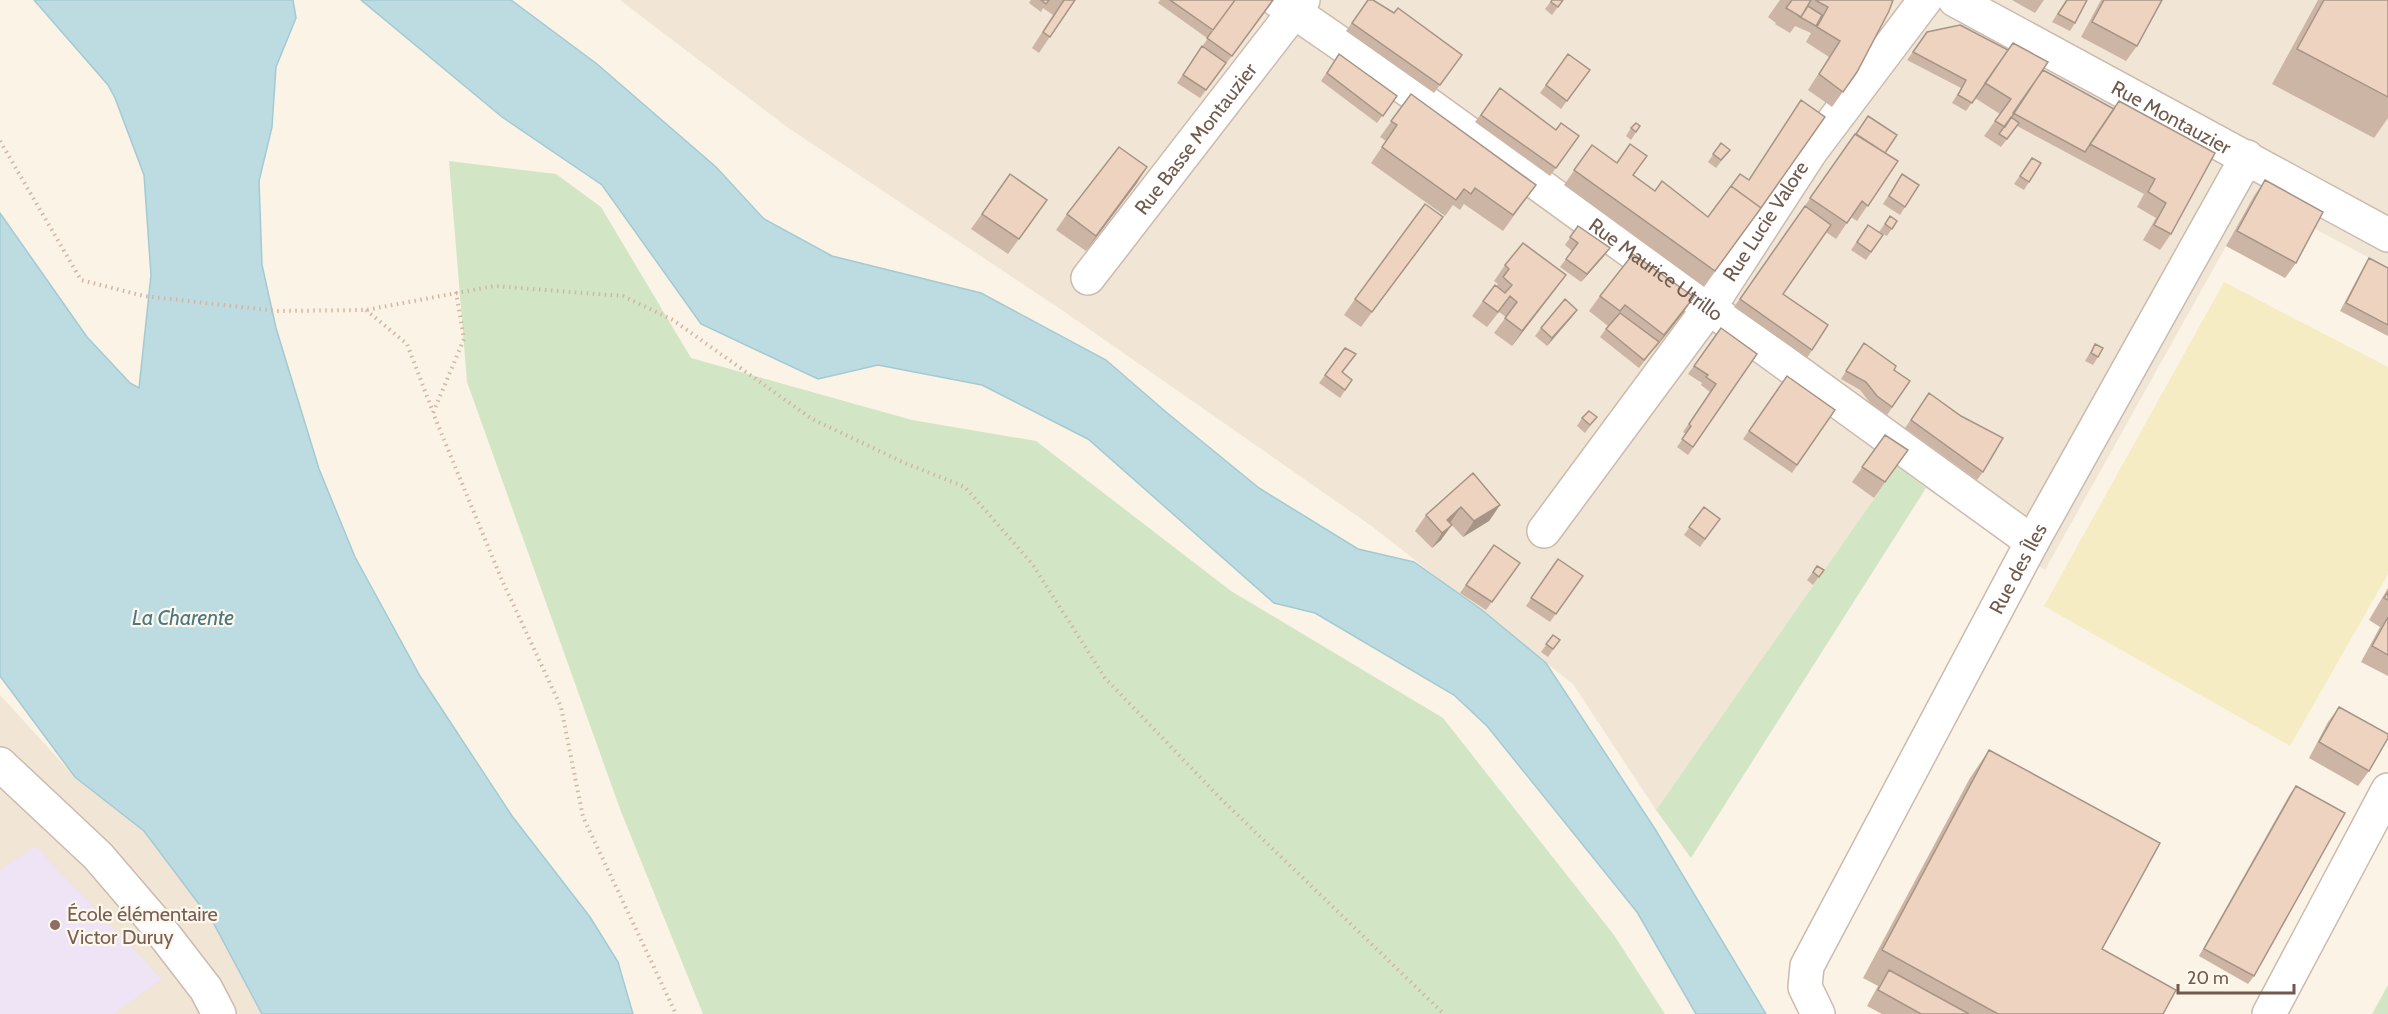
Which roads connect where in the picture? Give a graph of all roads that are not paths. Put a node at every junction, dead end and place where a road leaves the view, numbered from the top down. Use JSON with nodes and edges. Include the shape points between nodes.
{"nodes":[{"id":1,"x":1925,"y":0,"type":"edge"},
{"id":2,"x":1955,"y":0,"type":"edge"},
{"id":3,"x":1291,"y":4,"type":"edge"},
{"id":4,"x":2247,"y":157,"type":"junction"},
{"id":5,"x":2388,"y":235,"type":"edge"},
{"id":6,"x":1088,"y":278,"type":"dead end"},
{"id":7,"x":1709,"y":308,"type":"junction"},
{"id":8,"x":1544,"y":531,"type":"dead end"},
{"id":9,"x":2032,"y":542,"type":"junction"},
{"id":10,"x":0,"y":764,"type":"edge"},
{"id":11,"x":2388,"y":790,"type":"edge"},
{"id":12,"x":1811,"y":1001,"type":"edge"},
{"id":13,"x":219,"y":1014,"type":"edge"},
{"id":14,"x":2270,"y":1014,"type":"edge"}],
"edges":[{"from":1,"to":7,"type":"street","name":"Rue Lucie Valore","via":[[1811,152]]},
{"from":2,"to":4,"type":"street","name":"Rue Montauzier"},
{"from":3,"to":6,"type":"street","name":"Rue Basse Montauzier"},
{"from":3,"to":7,"type":"street","name":"Rue Maurice Utrillo"},
{"from":4,"to":5,"type":"street","name":"Rue Montauzier"},
{"from":4,"to":9,"type":"street","name":"Rue des Îles"},
{"from":7,"to":8,"type":"street","name":"Rue Lucie Valore"},
{"from":7,"to":9,"type":"street","name":"Rue Maurice Utrillo"},
{"from":9,"to":12,"type":"street","name":"Rue des Îles","via":[[1807,966]]},
{"from":10,"to":13,"type":"street","via":[[98,856],[206,989]]},
{"from":11,"to":14,"type":"street"}]}
